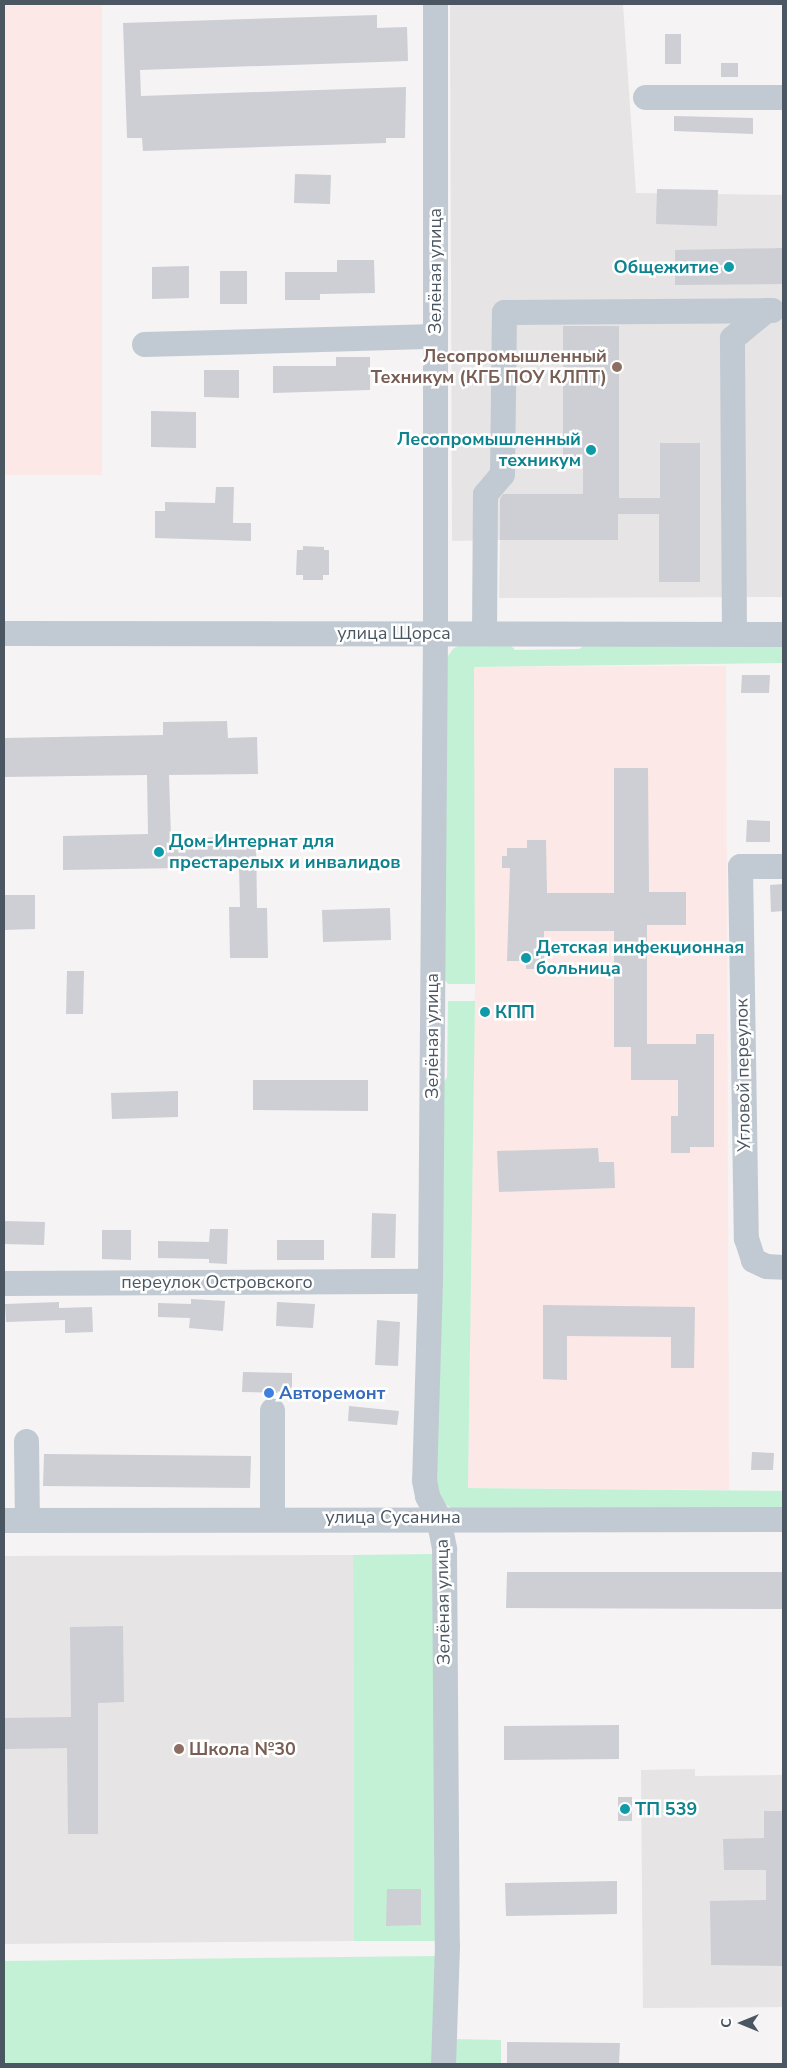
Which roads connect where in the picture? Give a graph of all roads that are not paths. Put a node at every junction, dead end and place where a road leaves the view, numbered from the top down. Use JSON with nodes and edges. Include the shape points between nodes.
{"nodes":[{"id":1,"x":435,"y":4,"type":"edge"},
{"id":2,"x":644,"y":97,"type":"dead end"},
{"id":3,"x":783,"y":98,"type":"edge"},
{"id":4,"x":435,"y":336,"type":"junction"},
{"id":5,"x":144,"y":344,"type":"dead end"},
{"id":6,"x":4,"y":633,"type":"edge"},
{"id":7,"x":435,"y":633,"type":"junction"},
{"id":8,"x":484,"y":633,"type":"junction"},
{"id":9,"x":734,"y":634,"type":"junction"},
{"id":10,"x":783,"y":634,"type":"edge"},
{"id":11,"x":783,"y":866,"type":"edge"},
{"id":12,"x":783,"y":1267,"type":"edge"},
{"id":13,"x":430,"y":1281,"type":"junction"},
{"id":14,"x":4,"y":1283,"type":"edge"},
{"id":15,"x":272,"y":1410,"type":"dead end"},
{"id":16,"x":26,"y":1441,"type":"dead end"},
{"id":17,"x":438,"y":1517,"type":"junction"},
{"id":18,"x":272,"y":1518,"type":"junction"},
{"id":19,"x":783,"y":1519,"type":"edge"},
{"id":20,"x":15,"y":1520,"type":"edge"},
{"id":21,"x":443,"y":2064,"type":"edge"}],
"edges":[{"from":1,"to":4,"type":"street","name":"Зелёная улица"},
{"from":2,"to":3,"type":"street"},
{"from":4,"to":5,"type":"street"},
{"from":4,"to":7,"type":"street","name":"Зелёная улица"},
{"from":6,"to":7,"type":"street","name":"улица Щорса"},
{"from":7,"to":8,"type":"street","name":"улица Щорса"},
{"from":7,"to":13,"type":"street","name":"Зелёная улица"},
{"from":8,"to":9,"type":"street","name":"улица Щорса"},
{"from":8,"to":9,"type":"street","via":[[486,494],[502,474],[504,312],[773,310],[732,338]]},
{"from":9,"to":10,"type":"street","name":"улица Щорса"},
{"from":11,"to":12,"type":"street","name":"Угловой переулок","via":[[740,866],[746,1238],[753,1260],[766,1266]]},
{"from":13,"to":14,"type":"street","name":"переулок Островского"},
{"from":13,"to":17,"type":"street","name":"Зелёная улица","via":[[424,1480],[427,1496]]},
{"from":15,"to":18,"type":"street"},
{"from":16,"to":20,"type":"street"},
{"from":17,"to":18,"type":"street","name":"улица Сусанина"},
{"from":17,"to":19,"type":"street","name":"улица Сусанина"},
{"from":17,"to":21,"type":"street","name":"Зелёная улица","via":[[444,1549],[447,1945]]},
{"from":18,"to":20,"type":"street","name":"улица Сусанина"}]}
